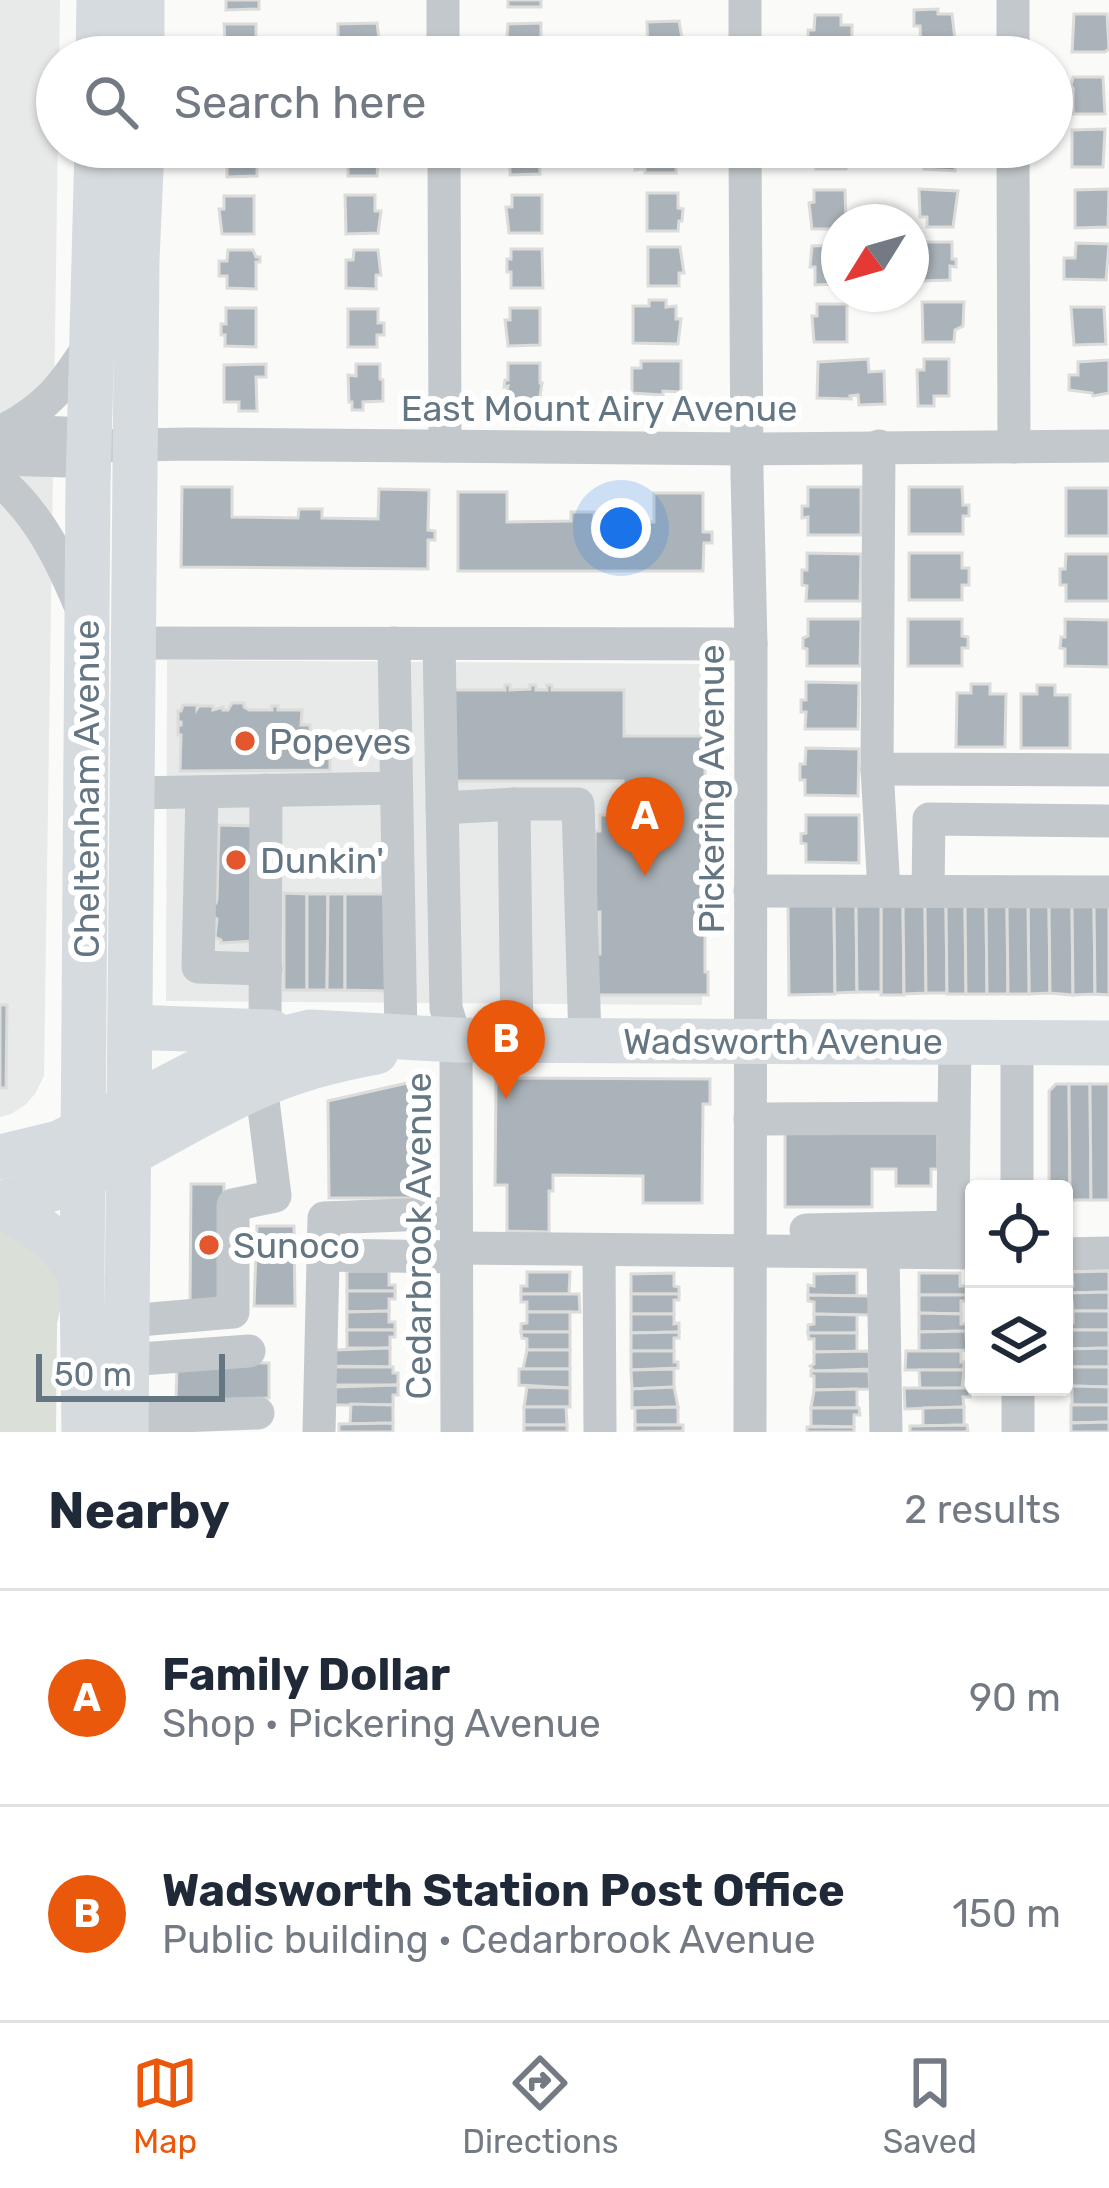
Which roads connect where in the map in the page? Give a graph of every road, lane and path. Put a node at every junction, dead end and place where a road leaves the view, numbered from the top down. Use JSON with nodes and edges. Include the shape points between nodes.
{"nodes":[{"id":1,"x":99,"y":0,"type":"edge"},
{"id":2,"x":142,"y":0,"type":"edge"},
{"id":3,"x":443,"y":0,"type":"edge"},
{"id":4,"x":745,"y":0,"type":"edge"},
{"id":5,"x":1013,"y":0,"type":"edge"},
{"id":6,"x":98,"y":36,"type":"edge"},
{"id":7,"x":142,"y":36,"type":"edge"},
{"id":8,"x":443,"y":36,"type":"edge"},
{"id":9,"x":745,"y":36,"type":"edge"},
{"id":10,"x":1013,"y":36,"type":"edge"},
{"id":11,"x":96,"y":168,"type":"edge"},
{"id":12,"x":141,"y":168,"type":"edge"},
{"id":13,"x":444,"y":168,"type":"edge"},
{"id":14,"x":745,"y":168,"type":"edge"},
{"id":15,"x":1013,"y":168,"type":"edge"},
{"id":16,"x":90,"y":344,"type":"junction"},
{"id":17,"x":1,"y":440,"type":"edge"},
{"id":18,"x":135,"y":445,"type":"junction"},
{"id":19,"x":89,"y":446,"type":"junction"},
{"id":20,"x":445,"y":446,"type":"junction"},
{"id":21,"x":878,"y":446,"type":"junction"},
{"id":22,"x":1109,"y":446,"type":"edge"},
{"id":23,"x":1014,"y":447,"type":"junction"},
{"id":24,"x":747,"y":449,"type":"junction"},
{"id":25,"x":0,"y":481,"type":"edge"},
{"id":26,"x":88,"y":623,"type":"junction"},
{"id":27,"x":134,"y":643,"type":"junction"},
{"id":28,"x":394,"y":643,"type":"junction"},
{"id":29,"x":439,"y":644,"type":"junction"},
{"id":30,"x":751,"y":644,"type":"junction"},
{"id":31,"x":877,"y":769,"type":"junction"},
{"id":32,"x":1109,"y":770,"type":"edge"},
{"id":33,"x":396,"y":788,"type":"junction"},
{"id":34,"x":266,"y":790,"type":"junction"},
{"id":35,"x":202,"y":792,"type":"junction"},
{"id":36,"x":132,"y":793,"type":"junction"},
{"id":37,"x":514,"y":804,"type":"junction"},
{"id":38,"x":442,"y":808,"type":"junction"},
{"id":39,"x":1109,"y":821,"type":"edge"},
{"id":40,"x":750,"y":891,"type":"junction"},
{"id":41,"x":884,"y":891,"type":"junction"},
{"id":42,"x":928,"y":892,"type":"junction"},
{"id":43,"x":1109,"y":892,"type":"edge"},
{"id":44,"x":266,"y":969,"type":"junction"},
{"id":45,"x":85,"y":1013,"type":"junction"},
{"id":46,"x":130,"y":1028,"type":"junction"},
{"id":47,"x":288,"y":1032,"type":"junction"},
{"id":48,"x":401,"y":1037,"type":"junction"},
{"id":49,"x":456,"y":1040,"type":"junction"},
{"id":50,"x":517,"y":1040,"type":"junction"},
{"id":51,"x":584,"y":1040,"type":"junction"},
{"id":52,"x":749,"y":1041,"type":"junction"},
{"id":53,"x":955,"y":1042,"type":"junction"},
{"id":54,"x":1017,"y":1043,"type":"junction"},
{"id":55,"x":1109,"y":1043,"type":"edge"},
{"id":56,"x":262,"y":1085,"type":"junction"},
{"id":57,"x":129,"y":1108,"type":"junction"},
{"id":58,"x":954,"y":1118,"type":"junction"},
{"id":59,"x":749,"y":1119,"type":"junction"},
{"id":60,"x":83,"y":1132,"type":"junction"},
{"id":61,"x":0,"y":1147,"type":"edge"},
{"id":62,"x":129,"y":1155,"type":"junction"},
{"id":63,"x":0,"y":1157,"type":"edge"},
{"id":64,"x":83,"y":1178,"type":"junction"},
{"id":65,"x":1017,"y":1180,"type":"edge"},
{"id":66,"x":0,"y":1204,"type":"edge"},
{"id":67,"x":456,"y":1213,"type":"junction"},
{"id":68,"x":750,"y":1242,"type":"junction"},
{"id":69,"x":599,"y":1250,"type":"junction"},
{"id":70,"x":456,"y":1253,"type":"junction"},
{"id":71,"x":884,"y":1253,"type":"junction"},
{"id":72,"x":965,"y":1253,"type":"edge"},
{"id":73,"x":1109,"y":1253,"type":"edge"},
{"id":74,"x":1073,"y":1254,"type":"edge"},
{"id":75,"x":323,"y":1255,"type":"junction"},
{"id":76,"x":82,"y":1279,"type":"junction"},
{"id":77,"x":127,"y":1341,"type":"junction"},
{"id":78,"x":249,"y":1351,"type":"dead end"},
{"id":79,"x":1018,"y":1396,"type":"edge"},
{"id":80,"x":258,"y":1414,"type":"dead end"},
{"id":81,"x":112,"y":1427,"type":"edge"},
{"id":82,"x":319,"y":1432,"type":"edge"},
{"id":83,"x":457,"y":1432,"type":"edge"},
{"id":84,"x":600,"y":1432,"type":"edge"},
{"id":85,"x":750,"y":1432,"type":"edge"},
{"id":86,"x":886,"y":1432,"type":"edge"},
{"id":87,"x":1018,"y":1432,"type":"edge"}],
"edges":[{"from":1,"to":6,"type":"main road"},
{"from":2,"to":7,"type":"main road"},
{"from":3,"to":8,"type":"street"},
{"from":4,"to":9,"type":"street"},
{"from":5,"to":10,"type":"street"},
{"from":11,"to":16,"type":"main road","name":"Cheltenham Avenue"},
{"from":12,"to":18,"type":"main road","name":"Cheltenham Avenue"},
{"from":13,"to":20,"type":"street"},
{"from":14,"to":24,"type":"street","name":"Pickering Avenue"},
{"from":15,"to":23,"type":"street"},
{"from":16,"to":17,"type":"street","via":[[49,402]]},
{"from":16,"to":19,"type":"main road","name":"Cheltenham Avenue"},
{"from":17,"to":19,"type":"street","name":"East Mount Airy Avenue","via":[[65,433]]},
{"from":18,"to":19,"type":"street","name":"East Mount Airy Avenue"},
{"from":18,"to":20,"type":"street","name":"East Mount Airy Avenue"},
{"from":18,"to":27,"type":"main road","name":"Cheltenham Avenue"},
{"from":19,"to":26,"type":"main road","name":"Cheltenham Avenue"},
{"from":20,"to":24,"type":"street","name":"East Mount Airy Avenue"},
{"from":21,"to":23,"type":"street","name":"East Mount Airy Avenue"},
{"from":21,"to":24,"type":"street","name":"East Mount Airy Avenue"},
{"from":21,"to":31,"type":"street"},
{"from":22,"to":23,"type":"street","name":"East Mount Airy Avenue"},
{"from":24,"to":30,"type":"street","name":"Pickering Avenue"},
{"from":25,"to":26,"type":"street","via":[[41,526]]},
{"from":26,"to":45,"type":"main road","name":"Cheltenham Avenue"},
{"from":27,"to":28,"type":"street"},
{"from":27,"to":36,"type":"main road","name":"Cheltenham Avenue"},
{"from":28,"to":29,"type":"street"},
{"from":28,"to":33,"type":"street"},
{"from":29,"to":30,"type":"street"},
{"from":29,"to":38,"type":"street","name":"Cedarbrook Avenue"},
{"from":30,"to":40,"type":"street","name":"Pickering Avenue"},
{"from":31,"to":32,"type":"street"},
{"from":31,"to":41,"type":"street"},
{"from":33,"to":34,"type":"street"},
{"from":33,"to":48,"type":"street"},
{"from":34,"to":35,"type":"street"},
{"from":34,"to":44,"type":"street"},
{"from":35,"to":36,"type":"street"},
{"from":35,"to":44,"type":"street","via":[[198,967]]},
{"from":36,"to":46,"type":"main road","name":"Cheltenham Avenue"},
{"from":37,"to":38,"type":"street"},
{"from":37,"to":50,"type":"street"},
{"from":37,"to":51,"type":"street","via":[[578,804]]},
{"from":38,"to":49,"type":"street","name":"Cedarbrook Avenue","via":[[446,1008]]},
{"from":39,"to":42,"type":"street","via":[[929,819]]},
{"from":40,"to":41,"type":"street"},
{"from":40,"to":52,"type":"street","name":"Pickering Avenue"},
{"from":41,"to":42,"type":"street"},
{"from":42,"to":43,"type":"street"},
{"from":44,"to":47,"type":"street"},
{"from":45,"to":60,"type":"main road","name":"Cheltenham Avenue"},
{"from":45,"to":61,"type":"main road","via":[[55,1100]]},
{"from":46,"to":47,"type":"main road"},
{"from":46,"to":57,"type":"main road","name":"Cheltenham Avenue"},
{"from":47,"to":48,"type":"main road","name":"Wadsworth Avenue"},
{"from":47,"to":57,"type":"main road","name":"Wadsworth Avenue"},
{"from":48,"to":49,"type":"main road","name":"Wadsworth Avenue"},
{"from":49,"to":50,"type":"main road","name":"Wadsworth Avenue"},
{"from":49,"to":56,"type":"main road","name":"Wadsworth Avenue","via":[[349,1057]]},
{"from":49,"to":67,"type":"street","name":"Cedarbrook Avenue"},
{"from":50,"to":51,"type":"main road","name":"Wadsworth Avenue"},
{"from":51,"to":52,"type":"main road","name":"Wadsworth Avenue"},
{"from":52,"to":53,"type":"main road","name":"Wadsworth Avenue"},
{"from":52,"to":59,"type":"street","name":"Pickering Avenue"},
{"from":53,"to":54,"type":"main road","name":"Wadsworth Avenue"},
{"from":53,"to":58,"type":"street"},
{"from":54,"to":55,"type":"main road","name":"Wadsworth Avenue"},
{"from":54,"to":65,"type":"street"},
{"from":56,"to":62,"type":"main road","name":"Wadsworth Avenue"},
{"from":56,"to":77,"type":"street","via":[[275,1196],[233,1204],[233,1312]]},
{"from":57,"to":60,"type":"main road","name":"Wadsworth Avenue"},
{"from":57,"to":62,"type":"main road","name":"Cheltenham Avenue"},
{"from":58,"to":59,"type":"street"},
{"from":58,"to":68,"type":"street","via":[[953,1227]]},
{"from":59,"to":68,"type":"street","name":"Pickering Avenue"},
{"from":60,"to":63,"type":"main road","name":"Wadsworth Avenue"},
{"from":60,"to":64,"type":"main road","name":"Cheltenham Avenue"},
{"from":62,"to":64,"type":"main road","name":"Wadsworth Avenue"},
{"from":62,"to":77,"type":"main road","name":"Cheltenham Avenue"},
{"from":64,"to":66,"type":"main road","name":"Wadsworth Avenue"},
{"from":64,"to":76,"type":"main road","name":"Cheltenham Avenue"},
{"from":66,"to":76,"type":"main road","via":[[52,1237]]},
{"from":67,"to":70,"type":"street","name":"Cedarbrook Avenue"},
{"from":67,"to":75,"type":"street","via":[[324,1218]]},
{"from":68,"to":69,"type":"street"},
{"from":68,"to":71,"type":"street"},
{"from":68,"to":85,"type":"street","name":"Pickering Avenue"},
{"from":69,"to":70,"type":"street"},
{"from":69,"to":84,"type":"street"},
{"from":70,"to":75,"type":"street"},
{"from":70,"to":83,"type":"street","name":"Cedarbrook Avenue"},
{"from":71,"to":72,"type":"street"},
{"from":71,"to":86,"type":"street"},
{"from":73,"to":74,"type":"street"},
{"from":75,"to":82,"type":"street"},
{"from":76,"to":81,"type":"main road","name":"Cheltenham Avenue"},
{"from":77,"to":78,"type":"street"},
{"from":77,"to":81,"type":"main road","name":"Cheltenham Avenue"},
{"from":79,"to":87,"type":"street"},
{"from":80,"to":81,"type":"street"}]}
